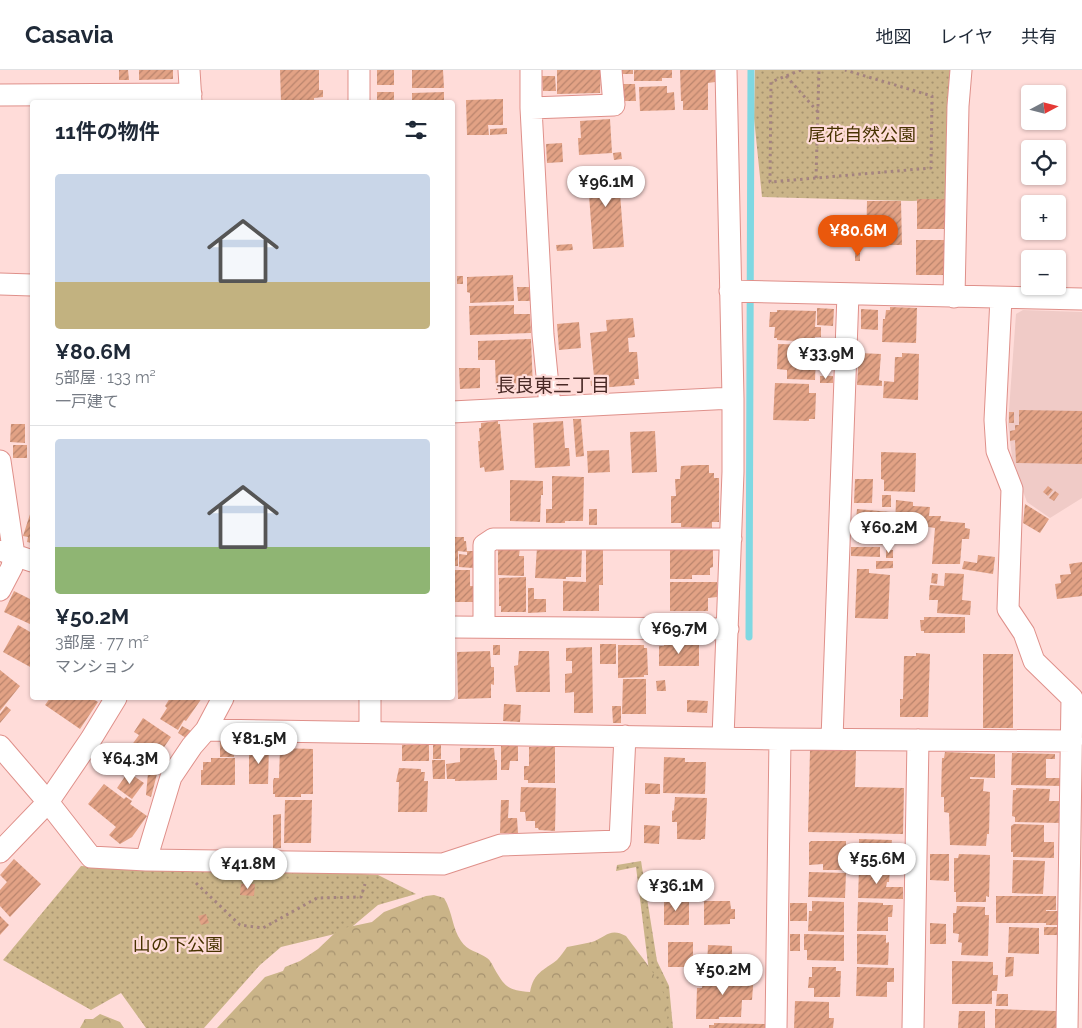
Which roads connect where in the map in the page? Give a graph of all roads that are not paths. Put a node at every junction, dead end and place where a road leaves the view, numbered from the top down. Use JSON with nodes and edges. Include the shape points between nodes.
{"nodes":[{"id":1,"x":189,"y":70,"type":"edge"},
{"id":2,"x":359,"y":70,"type":"edge"},
{"id":3,"x":531,"y":70,"type":"edge"},
{"id":4,"x":611,"y":70,"type":"edge"},
{"id":5,"x":726,"y":70,"type":"edge"},
{"id":6,"x":961,"y":70,"type":"edge"},
{"id":7,"x":0,"y":94,"type":"edge"},
{"id":8,"x":191,"y":98,"type":"edge"},
{"id":9,"x":359,"y":100,"type":"edge"},
{"id":10,"x":531,"y":108,"type":"junction"},
{"id":11,"x":0,"y":284,"type":"edge"},
{"id":12,"x":30,"y":285,"type":"edge"},
{"id":13,"x":746,"y":292,"type":"junction"},
{"id":14,"x":848,"y":294,"type":"junction"},
{"id":15,"x":954,"y":297,"type":"junction"},
{"id":16,"x":1001,"y":298,"type":"junction"},
{"id":17,"x":1082,"y":299,"type":"edge"},
{"id":18,"x":733,"y":398,"type":"junction"},
{"id":19,"x":550,"y":406,"type":"junction"},
{"id":20,"x":455,"y":412,"type":"edge"},
{"id":21,"x":0,"y":461,"type":"edge"},
{"id":22,"x":731,"y":539,"type":"junction"},
{"id":23,"x":16,"y":556,"type":"edge"},
{"id":24,"x":0,"y":590,"type":"edge"},
{"id":25,"x":455,"y":627,"type":"edge"},
{"id":26,"x":484,"y":628,"type":"junction"},
{"id":27,"x":728,"y":629,"type":"junction"},
{"id":28,"x":115,"y":700,"type":"edge"},
{"id":29,"x":222,"y":700,"type":"edge"},
{"id":30,"x":370,"y":700,"type":"edge"},
{"id":31,"x":206,"y":730,"type":"junction"},
{"id":32,"x":370,"y":732,"type":"junction"},
{"id":33,"x":625,"y":736,"type":"junction"},
{"id":34,"x":723,"y":738,"type":"junction"},
{"id":35,"x":780,"y":739,"type":"junction"},
{"id":36,"x":832,"y":740,"type":"junction"},
{"id":37,"x":918,"y":740,"type":"junction"},
{"id":38,"x":1072,"y":741,"type":"junction"},
{"id":39,"x":0,"y":746,"type":"edge"},
{"id":40,"x":48,"y":802,"type":"junction"},
{"id":41,"x":0,"y":852,"type":"edge"},
{"id":42,"x":146,"y":860,"type":"junction"},
{"id":43,"x":1075,"y":998,"type":"edge"},
{"id":44,"x":776,"y":1028,"type":"edge"},
{"id":45,"x":913,"y":1028,"type":"edge"},
{"id":46,"x":1067,"y":1028,"type":"edge"}],
"edges":[{"from":1,"to":8,"type":"street"},
{"from":2,"to":9,"type":"street"},
{"from":3,"to":10,"type":"street"},
{"from":4,"to":10,"type":"street","via":[[614,105]]},
{"from":5,"to":13,"type":"street"},
{"from":6,"to":15,"type":"street"},
{"from":7,"to":8,"type":"street"},
{"from":10,"to":19,"type":"street"},
{"from":11,"to":12,"type":"street"},
{"from":13,"to":14,"type":"street"},
{"from":13,"to":18,"type":"street"},
{"from":14,"to":15,"type":"street"},
{"from":14,"to":36,"type":"street"},
{"from":15,"to":16,"type":"street"},
{"from":16,"to":17,"type":"street"},
{"from":16,"to":38,"type":"street","via":[[995,420],[997,451],[1012,489],[1008,609],[1024,634],[1034,661],[1072,698]]},
{"from":18,"to":19,"type":"street"},
{"from":18,"to":22,"type":"street"},
{"from":19,"to":20,"type":"street"},
{"from":21,"to":23,"type":"street"},
{"from":22,"to":26,"type":"street","via":[[493,539],[484,545]]},
{"from":22,"to":27,"type":"street"},
{"from":23,"to":24,"type":"street"},
{"from":25,"to":26,"type":"street"},
{"from":26,"to":27,"type":"street"},
{"from":27,"to":34,"type":"street"},
{"from":28,"to":40,"type":"street"},
{"from":29,"to":31,"type":"street"},
{"from":30,"to":32,"type":"street"},
{"from":31,"to":32,"type":"street"},
{"from":31,"to":42,"type":"street","via":[[171,777]]},
{"from":32,"to":33,"type":"street"},
{"from":33,"to":34,"type":"street"},
{"from":33,"to":42,"type":"street","via":[[620,841],[501,845],[443,864]]},
{"from":34,"to":35,"type":"street"},
{"from":35,"to":36,"type":"street"},
{"from":35,"to":44,"type":"street"},
{"from":36,"to":37,"type":"street"},
{"from":37,"to":38,"type":"street"},
{"from":37,"to":45,"type":"street"},
{"from":38,"to":43,"type":"street"},
{"from":39,"to":40,"type":"street"},
{"from":40,"to":41,"type":"street"},
{"from":40,"to":42,"type":"street","via":[[91,857]]},
{"from":43,"to":46,"type":"street"}]}
